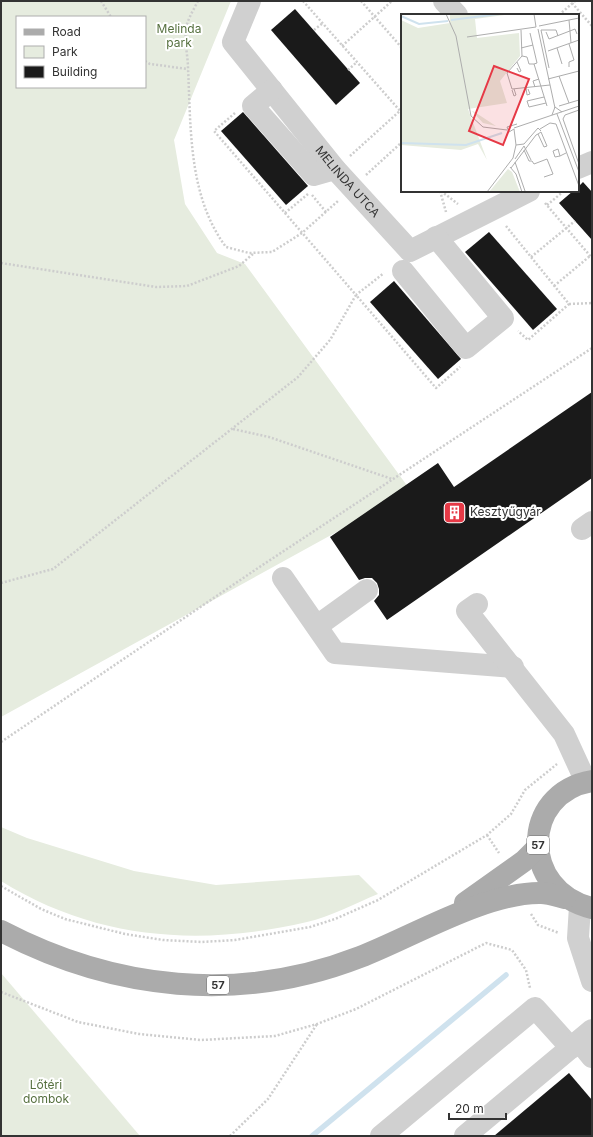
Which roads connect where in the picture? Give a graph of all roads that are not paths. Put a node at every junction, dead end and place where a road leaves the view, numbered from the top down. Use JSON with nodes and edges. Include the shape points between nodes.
{"nodes":[{"id":1,"x":250,"y":1,"type":"edge"},
{"id":2,"x":444,"y":1,"type":"edge"},
{"id":3,"x":455,"y":14,"type":"edge"},
{"id":4,"x":592,"y":162,"type":"edge"},
{"id":5,"x":579,"y":168,"type":"edge"},
{"id":6,"x":592,"y":172,"type":"edge"},
{"id":7,"x":592,"y":178,"type":"edge"},
{"id":8,"x":536,"y":196,"type":"edge"},
{"id":9,"x":498,"y":205,"type":"edge"},
{"id":10,"x":436,"y":237,"type":"junction"},
{"id":11,"x":395,"y":271,"type":"road end"},
{"id":12,"x":283,"y":578,"type":"dead end"},
{"id":13,"x":367,"y":590,"type":"dead end"},
{"id":14,"x":477,"y":604,"type":"dead end"},
{"id":15,"x":317,"y":626,"type":"junction"},
{"id":16,"x":513,"y":667,"type":"junction"},
{"id":17,"x":589,"y":781,"type":"edge"},
{"id":18,"x":538,"y":847,"type":"junction"},
{"id":19,"x":579,"y":904,"type":"edge"},
{"id":20,"x":434,"y":924,"type":"junction"},
{"id":21,"x":1,"y":931,"type":"edge"},
{"id":22,"x":592,"y":980,"type":"edge"},
{"id":23,"x":583,"y":1044,"type":"edge"},
{"id":24,"x":381,"y":1136,"type":"edge"},
{"id":25,"x":465,"y":1136,"type":"edge"}],
"edges":[{"from":1,"to":10,"type":"street","name":"MELINDA UTCA","via":[[233,42],[335,169],[410,250]]},
{"from":2,"to":3,"type":"street"},
{"from":4,"to":5,"type":"street"},
{"from":6,"to":7,"type":"street"},
{"from":8,"to":9,"type":"street","name":"MELINDA UTCA"},
{"from":9,"to":10,"type":"street","name":"MELINDA UTCA"},
{"from":10,"to":11,"type":"street","via":[[503,318],[466,348]]},
{"from":12,"to":15,"type":"street"},
{"from":13,"to":15,"type":"street"},
{"from":14,"to":16,"type":"street","via":[[467,611]]},
{"from":15,"to":16,"type":"street","via":[[335,653]]},
{"from":16,"to":17,"type":"street","via":[[564,734]]},
{"from":17,"to":18,"type":"main road","number":"57","via":[[572,787],[550,806],[543,819]]},
{"from":18,"to":19,"type":"main road","number":"57","via":[[545,876],[554,888]]},
{"from":18,"to":20,"type":"main road","number":"57","via":[[497,882]]},
{"from":19,"to":20,"type":"main road","number":"57","via":[[542,893],[521,895]]},
{"from":19,"to":22,"type":"street","via":[[578,938]]},
{"from":20,"to":21,"type":"main road","number":"57","via":[[360,957],[328,968],[254,984],[219,985],[157,982],[104,972],[53,955]]},
{"from":23,"to":24,"type":"street","via":[[535,1008]]},
{"from":23,"to":25,"type":"street"}]}
